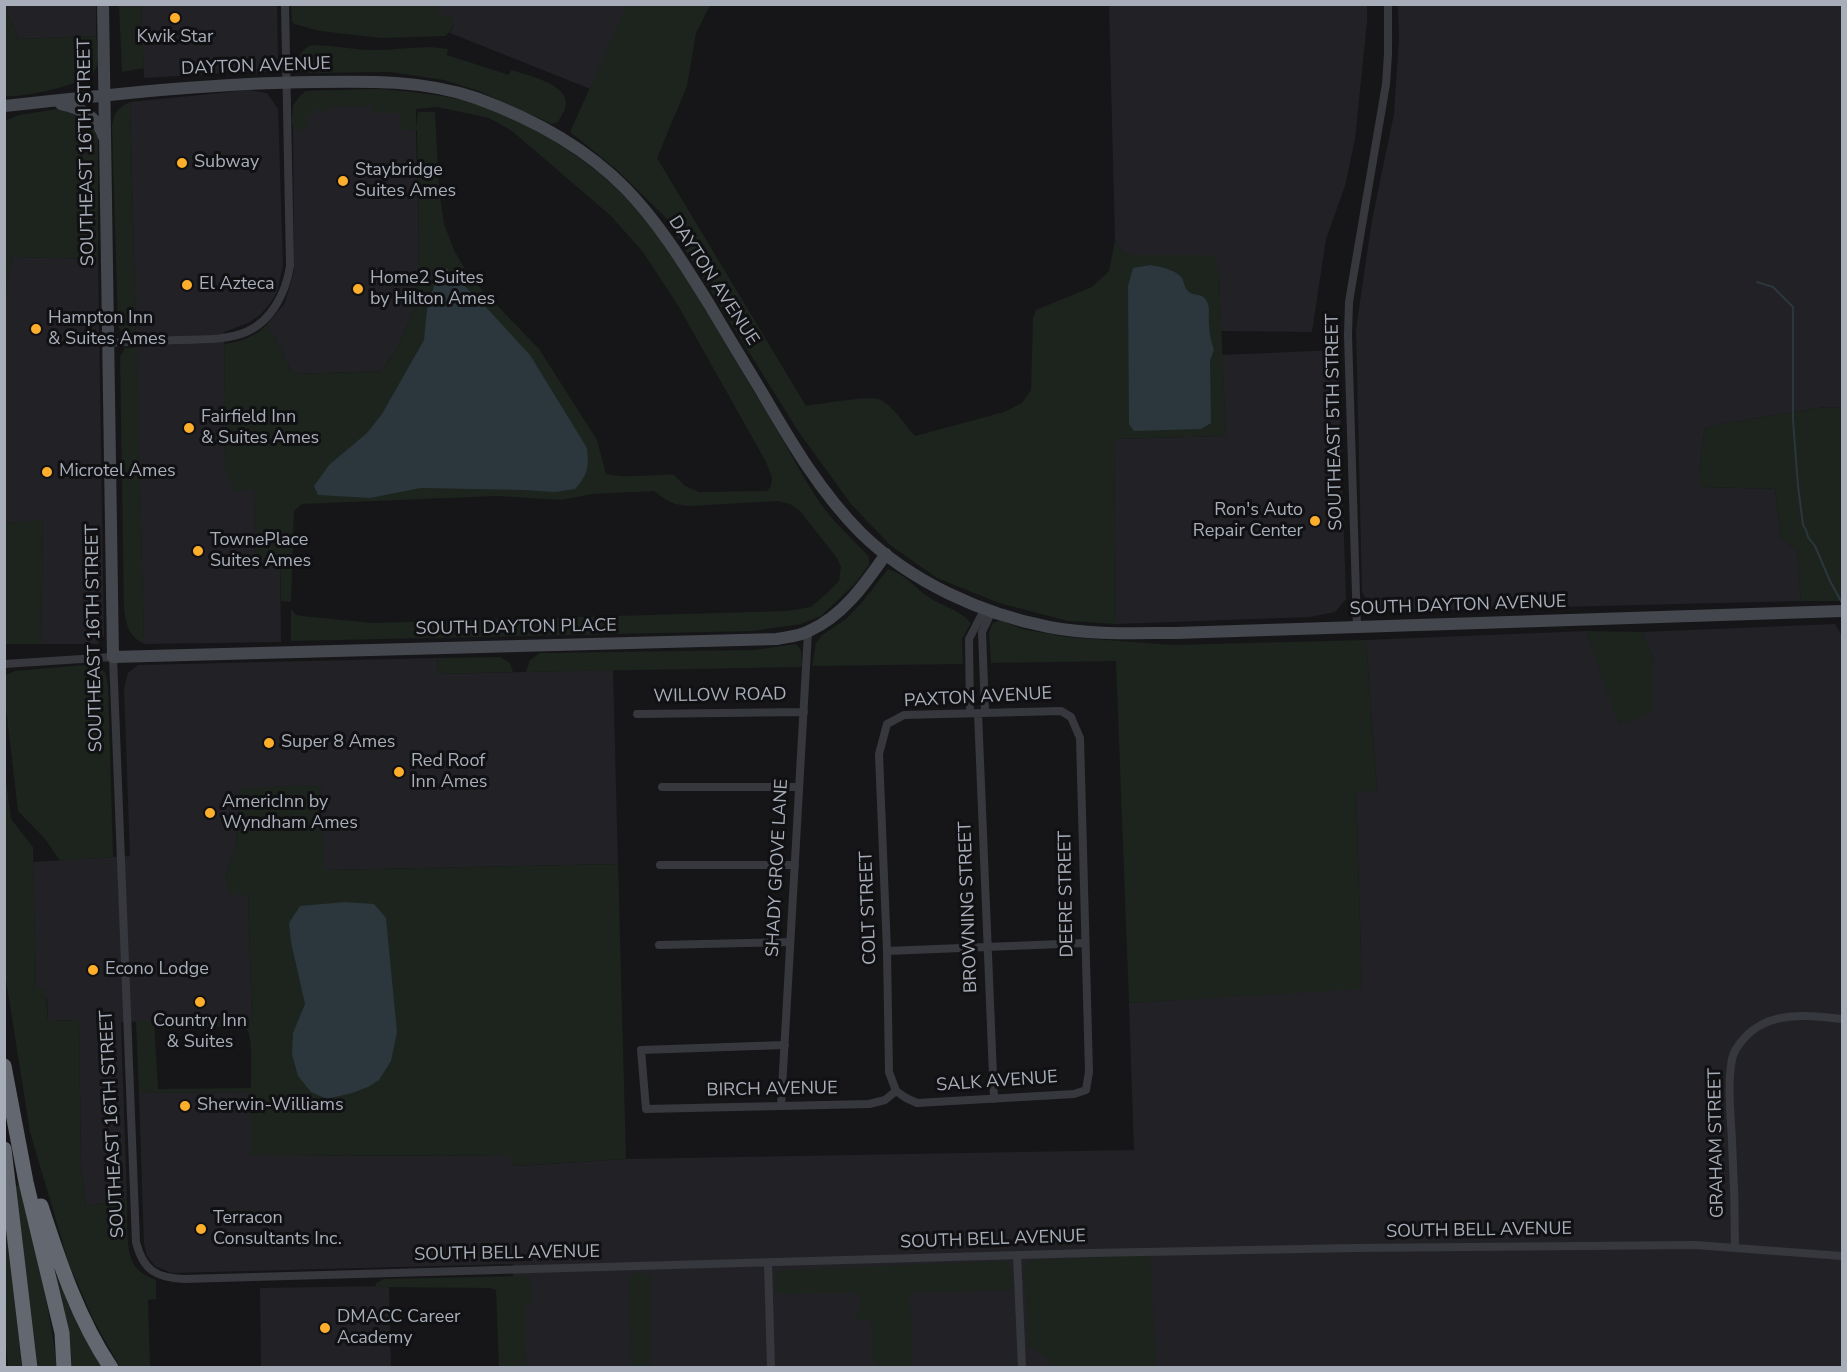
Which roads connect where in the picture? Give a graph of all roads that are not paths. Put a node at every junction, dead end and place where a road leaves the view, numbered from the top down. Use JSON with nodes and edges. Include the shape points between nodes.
{"nodes":[{"id":1,"x":103,"y":4,"type":"edge"},
{"id":2,"x":285,"y":4,"type":"edge"},
{"id":3,"x":1388,"y":4,"type":"edge"},
{"id":4,"x":285,"y":82,"type":"junction"},
{"id":5,"x":104,"y":95,"type":"junction"},
{"id":6,"x":45,"y":102,"type":"junction"},
{"id":7,"x":4,"y":106,"type":"edge"},
{"id":8,"x":105,"y":142,"type":"junction"},
{"id":9,"x":107,"y":343,"type":"junction"},
{"id":10,"x":886,"y":554,"type":"junction"},
{"id":11,"x":988,"y":610,"type":"junction"},
{"id":12,"x":1842,"y":612,"type":"edge"},
{"id":13,"x":1357,"y":627,"type":"junction"},
{"id":14,"x":1074,"y":631,"type":"joint"},
{"id":15,"x":808,"y":632,"type":"junction"},
{"id":16,"x":113,"y":657,"type":"junction"},
{"id":17,"x":4,"y":664,"type":"edge"},
{"id":18,"x":804,"y":712,"type":"junction"},
{"id":19,"x":978,"y":713,"type":"junction"},
{"id":20,"x":638,"y":714,"type":"dead end"},
{"id":21,"x":1071,"y":717,"type":"joint"},
{"id":22,"x":887,"y":724,"type":"joint"},
{"id":23,"x":662,"y":787,"type":"dead end"},
{"id":24,"x":799,"y":788,"type":"junction"},
{"id":25,"x":660,"y":865,"type":"dead end"},
{"id":26,"x":795,"y":865,"type":"junction"},
{"id":27,"x":790,"y":942,"type":"junction"},
{"id":28,"x":1085,"y":943,"type":"junction"},
{"id":29,"x":659,"y":945,"type":"dead end"},
{"id":30,"x":988,"y":947,"type":"junction"},
{"id":31,"x":887,"y":951,"type":"junction"},
{"id":32,"x":1842,"y":1018,"type":"edge"},
{"id":33,"x":784,"y":1045,"type":"junction"},
{"id":34,"x":4,"y":1065,"type":"edge"},
{"id":35,"x":1089,"y":1072,"type":"joint"},
{"id":36,"x":896,"y":1091,"type":"junction"},
{"id":37,"x":994,"y":1099,"type":"junction"},
{"id":38,"x":781,"y":1106,"type":"junction"},
{"id":39,"x":12,"y":1109,"type":"junction"},
{"id":40,"x":4,"y":1149,"type":"edge"},
{"id":41,"x":1735,"y":1248,"type":"junction"},
{"id":42,"x":1017,"y":1256,"type":"junction"},
{"id":43,"x":1842,"y":1256,"type":"edge"},
{"id":44,"x":768,"y":1263,"type":"junction"},
{"id":45,"x":147,"y":1267,"type":"joint"},
{"id":46,"x":30,"y":1368,"type":"edge"},
{"id":47,"x":64,"y":1368,"type":"edge"},
{"id":48,"x":111,"y":1368,"type":"edge"},
{"id":49,"x":771,"y":1368,"type":"edge"},
{"id":50,"x":1022,"y":1368,"type":"edge"}],
"edges":[{"from":1,"to":5,"type":"main road","name":"SOUTHEAST 16TH STREET"},
{"from":2,"to":4,"type":"street"},
{"from":3,"to":13,"type":"street","name":"SOUTHEAST 5TH STREET","via":[[1386,84],[1349,302]]},
{"from":4,"to":5,"type":"main road","name":"DAYTON AVENUE"},
{"from":4,"to":9,"type":"street","via":[[290,266],[287,283],[275,306],[257,325],[233,336]]},
{"from":4,"to":10,"type":"main road","name":"DAYTON AVENUE","via":[[390,82],[474,98],[556,135],[599,165],[626,189],[681,259],[826,494]]},
{"from":5,"to":6,"type":"main road"},
{"from":5,"to":8,"type":"main road","name":"SOUTHEAST 16TH STREET"},
{"from":6,"to":7,"type":"main road"},
{"from":6,"to":8,"type":"main road","via":[[75,107],[89,115]]},
{"from":8,"to":9,"type":"main road","name":"SOUTHEAST 16TH STREET"},
{"from":9,"to":16,"type":"main road","name":"SOUTHEAST 16TH STREET"},
{"from":10,"to":11,"type":"main road","name":"DAYTON AVENUE","via":[[912,573]]},
{"from":10,"to":15,"type":"main road","name":"SOUTH DAYTON PLACE","via":[[856,595]]},
{"from":11,"to":14,"type":"main road","name":"DAYTON AVENUE"},
{"from":11,"to":19,"type":"street","name":"BROWNING STREET","via":[[982,632]]},
{"from":11,"to":19,"type":"street","name":"BROWNING STREET","via":[[969,639]]},
{"from":12,"to":13,"type":"main road","name":"SOUTH DAYTON AVENUE"},
{"from":13,"to":14,"type":"main road","name":"SOUTH DAYTON AVENUE","via":[[1107,634]]},
{"from":15,"to":16,"type":"main road","name":"SOUTH DAYTON PLACE","via":[[777,639]]},
{"from":15,"to":18,"type":"street","name":"SHADY GROVE LANE"},
{"from":16,"to":17,"type":"street"},
{"from":16,"to":45,"type":"street","name":"SOUTHEAST 16TH STREET","via":[[136,1242]]},
{"from":18,"to":20,"type":"street","name":"WILLOW ROAD"},
{"from":18,"to":24,"type":"street","name":"SHADY GROVE LANE"},
{"from":19,"to":21,"type":"street","name":"PAXTON AVENUE","via":[[1062,711]]},
{"from":19,"to":22,"type":"street","name":"PAXTON AVENUE","via":[[904,715]]},
{"from":19,"to":30,"type":"street","name":"BROWNING STREET"},
{"from":21,"to":28,"type":"street","name":"DEERE STREET","via":[[1080,738]]},
{"from":22,"to":31,"type":"street","name":"COLT STREET","via":[[879,754]]},
{"from":23,"to":24,"type":"street"},
{"from":24,"to":26,"type":"street","name":"SHADY GROVE LANE"},
{"from":25,"to":26,"type":"street"},
{"from":26,"to":27,"type":"street","name":"SHADY GROVE LANE"},
{"from":27,"to":29,"type":"street"},
{"from":27,"to":33,"type":"street","name":"SHADY GROVE LANE"},
{"from":28,"to":30,"type":"street"},
{"from":28,"to":35,"type":"street","name":"DEERE STREET"},
{"from":30,"to":31,"type":"street"},
{"from":30,"to":37,"type":"street","name":"BROWNING STREET"},
{"from":31,"to":36,"type":"street","name":"COLT STREET","via":[[889,1072]]},
{"from":32,"to":41,"type":"street","name":"GRAHAM STREET","via":[[1807,1016],[1764,1023],[1745,1038],[1732,1058]]},
{"from":33,"to":38,"type":"street","name":"SHADY GROVE LANE"},
{"from":33,"to":38,"type":"street","name":"BIRCH AVENUE","via":[[641,1050],[646,1109]]},
{"from":34,"to":39,"type":"highway"},
{"from":35,"to":37,"type":"street","name":"SALK AVENUE","via":[[1086,1090],[1074,1094]]},
{"from":36,"to":37,"type":"street","name":"SALK AVENUE","via":[[917,1103]]},
{"from":36,"to":38,"type":"street","name":"BIRCH AVENUE","via":[[885,1100],[870,1104]]},
{"from":39,"to":47,"type":"highway","via":[[62,1333]]},
{"from":39,"to":48,"type":"highway","via":[[56,1250],[88,1328]]},
{"from":40,"to":46,"type":"highway"},
{"from":41,"to":42,"type":"street","name":"SOUTH BELL AVENUE","via":[[1365,1248]]},
{"from":41,"to":43,"type":"street","name":"SOUTH BELL AVENUE"},
{"from":42,"to":44,"type":"street","name":"SOUTH BELL AVENUE"},
{"from":42,"to":50,"type":"street"},
{"from":44,"to":45,"type":"street","name":"SOUTH BELL AVENUE","via":[[184,1279],[156,1274]]},
{"from":44,"to":49,"type":"street"}]}
